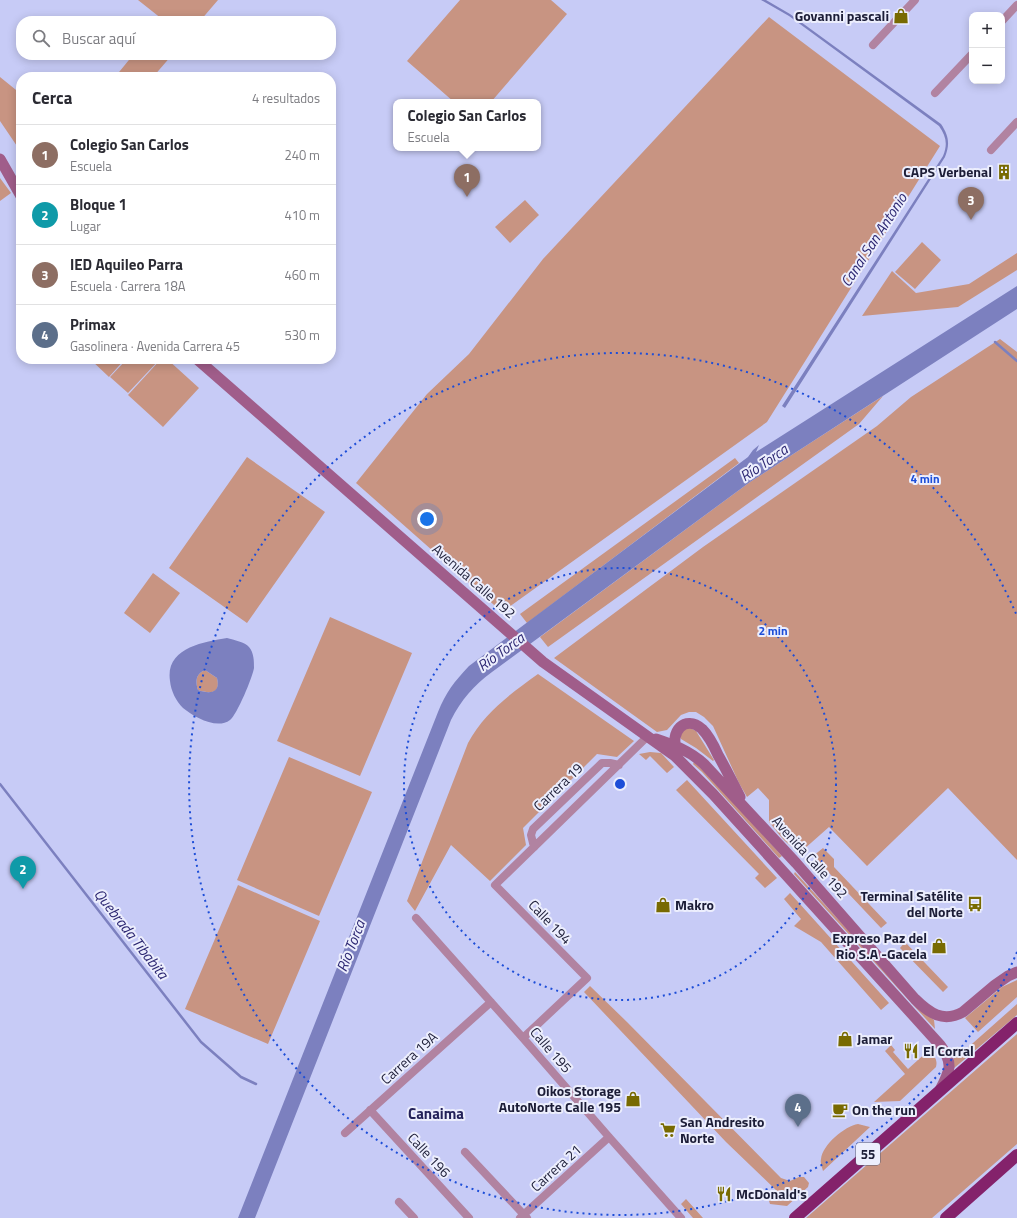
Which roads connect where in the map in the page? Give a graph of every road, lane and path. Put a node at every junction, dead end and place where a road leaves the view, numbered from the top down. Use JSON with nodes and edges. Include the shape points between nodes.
{"nodes":[{"id":1,"x":915,"y":0,"type":"edge"},
{"id":2,"x":1017,"y":5,"type":"edge"},
{"id":3,"x":1005,"y":18,"type":"edge"},
{"id":4,"x":873,"y":45,"type":"dead end"},
{"id":5,"x":969,"y":57,"type":"edge"},
{"id":6,"x":935,"y":93,"type":"dead end"},
{"id":7,"x":1017,"y":123,"type":"edge"},
{"id":8,"x":991,"y":150,"type":"dead end"},
{"id":9,"x":0,"y":159,"type":"edge"},
{"id":10,"x":16,"y":187,"type":"edge"},
{"id":11,"x":203,"y":364,"type":"edge"},
{"id":12,"x":648,"y":736,"type":"junction"},
{"id":13,"x":674,"y":745,"type":"junction"},
{"id":14,"x":682,"y":763,"type":"junction"},
{"id":15,"x":619,"y":765,"type":"junction"},
{"id":16,"x":746,"y":808,"type":"junction"},
{"id":17,"x":534,"y":847,"type":"junction"},
{"id":18,"x":796,"y":864,"type":"junction"},
{"id":19,"x":785,"y":873,"type":"junction"},
{"id":20,"x":495,"y":885,"type":"joint"},
{"id":21,"x":416,"y":918,"type":"dead end"},
{"id":22,"x":1017,"y":972,"type":"edge"},
{"id":23,"x":491,"y":1002,"type":"junction"},
{"id":24,"x":1017,"y":1023,"type":"edge"},
{"id":25,"x":523,"y":1038,"type":"junction"},
{"id":26,"x":940,"y":1090,"type":"junction"},
{"id":27,"x":370,"y":1110,"type":"junction"},
{"id":28,"x":345,"y":1133,"type":"dead end"},
{"id":29,"x":609,"y":1138,"type":"junction"},
{"id":30,"x":465,"y":1152,"type":"dead end"},
{"id":31,"x":1017,"y":1155,"type":"edge"},
{"id":32,"x":399,"y":1202,"type":"dead end"},
{"id":33,"x":523,"y":1217,"type":"edge"},
{"id":34,"x":414,"y":1218,"type":"edge"},
{"id":35,"x":469,"y":1218,"type":"edge"},
{"id":36,"x":681,"y":1218,"type":"edge"},
{"id":37,"x":795,"y":1218,"type":"edge"},
{"id":38,"x":946,"y":1218,"type":"edge"}],
"edges":[{"from":1,"to":4,"type":"street"},
{"from":2,"to":3,"type":"street"},
{"from":5,"to":6,"type":"street"},
{"from":7,"to":8,"type":"street"},
{"from":9,"to":10,"type":"main road"},
{"from":11,"to":12,"type":"main road","name":"Avenida Calle 192","via":[[530,651]]},
{"from":12,"to":13,"type":"main road","name":"Avenida Calle 192"},
{"from":12,"to":14,"type":"main road","name":"Avenida Calle 192"},
{"from":12,"to":15,"type":"street","name":"Carrera 19"},
{"from":13,"to":14,"type":"main road"},
{"from":13,"to":16,"type":"main road","name":"Avenida Calle 192","via":[[697,758]]},
{"from":13,"to":16,"type":"main road","via":[[675,733],[684,724],[696,725],[702,729]]},
{"from":14,"to":19,"type":"main road","name":"Avenida Calle 192"},
{"from":15,"to":17,"type":"street","name":"Carrera 19"},
{"from":15,"to":17,"type":"street","name":"Carrera 19","via":[[602,763],[560,802],[531,832]]},
{"from":16,"to":18,"type":"main road","name":"Avenida Calle 192"},
{"from":17,"to":20,"type":"street","name":"Carrera 19"},
{"from":18,"to":19,"type":"main road"},
{"from":18,"to":22,"type":"main road","name":"Avenida Calle 192","via":[[915,999],[935,1014],[947,1017],[963,1012],[1003,979]]},
{"from":19,"to":26,"type":"main road","name":"Avenida Calle 192","via":[[948,1056],[950,1065]]},
{"from":20,"to":25,"type":"street","name":"Calle 194","via":[[587,978]]},
{"from":21,"to":23,"type":"street","name":"Calle 195"},
{"from":23,"to":25,"type":"street","name":"Calle 195"},
{"from":23,"to":27,"type":"street","name":"Carrera 19A"},
{"from":24,"to":26,"type":"highway","number":"55"},
{"from":25,"to":29,"type":"street","name":"Calle 195"},
{"from":26,"to":37,"type":"highway","number":"55"},
{"from":27,"to":28,"type":"street","name":"Carrera 19A"},
{"from":27,"to":35,"type":"street","name":"Calle 196"},
{"from":29,"to":33,"type":"street","name":"Carrera 21"},
{"from":29,"to":36,"type":"street","name":"Calle 195"},
{"from":30,"to":33,"type":"street"},
{"from":31,"to":38,"type":"highway"},
{"from":32,"to":34,"type":"street"}]}
